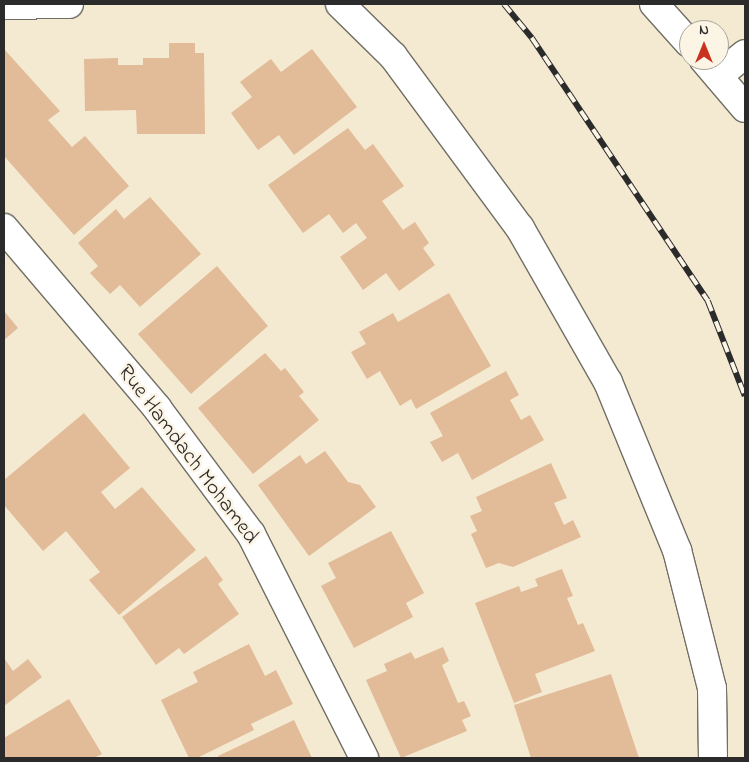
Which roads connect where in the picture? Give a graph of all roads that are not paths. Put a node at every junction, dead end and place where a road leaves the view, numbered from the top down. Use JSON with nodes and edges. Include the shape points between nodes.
{"nodes":[{"id":1,"x":69,"y":4,"type":"edge"},
{"id":2,"x":340,"y":4,"type":"edge"},
{"id":3,"x":654,"y":4,"type":"edge"},
{"id":4,"x":4,"y":5,"type":"edge"},
{"id":5,"x":679,"y":33,"type":"edge"},
{"id":6,"x":745,"y":54,"type":"edge"},
{"id":7,"x":729,"y":61,"type":"edge"},
{"id":8,"x":713,"y":70,"type":"edge"},
{"id":9,"x":745,"y":108,"type":"edge"},
{"id":10,"x":4,"y":228,"type":"edge"},
{"id":11,"x":364,"y":758,"type":"edge"},
{"id":12,"x":713,"y":758,"type":"edge"}],
"edges":[{"from":1,"to":4,"type":"street"},
{"from":2,"to":12,"type":"street","via":[[393,56],[520,228],[608,382],[677,550],[712,688]]},
{"from":3,"to":5,"type":"street"},
{"from":6,"to":7,"type":"street"},
{"from":8,"to":9,"type":"street"},
{"from":10,"to":11,"type":"street","name":"Rue Hamdach Mohamed","via":[[157,408],[251,534]]}]}
